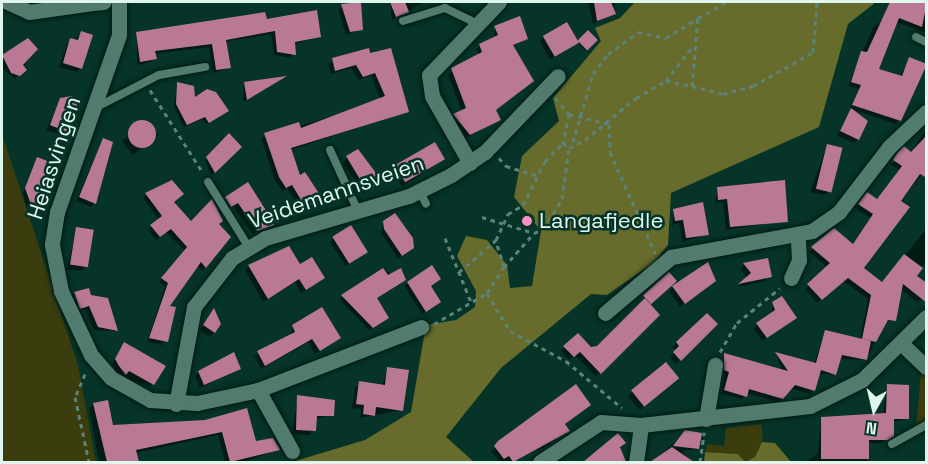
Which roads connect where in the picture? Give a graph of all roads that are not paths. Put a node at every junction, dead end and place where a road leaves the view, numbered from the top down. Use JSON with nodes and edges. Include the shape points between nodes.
{"nodes":[{"id":1,"x":7,"y":2,"type":"edge"},
{"id":2,"x":98,"y":2,"type":"edge"},
{"id":3,"x":119,"y":2,"type":"edge"},
{"id":4,"x":499,"y":2,"type":"edge"},
{"id":5,"x":403,"y":21,"type":"dead end"},
{"id":6,"x":476,"y":23,"type":"junction"},
{"id":7,"x":916,"y":37,"type":"dead end"},
{"id":8,"x":927,"y":42,"type":"edge"},
{"id":9,"x":206,"y":67,"type":"dead end"},
{"id":10,"x":558,"y":76,"type":"dead end"},
{"id":11,"x":93,"y":108,"type":"junction"},
{"id":12,"x":927,"y":112,"type":"edge"},
{"id":13,"x":330,"y":150,"type":"dead end"},
{"id":14,"x":470,"y":163,"type":"junction"},
{"id":15,"x":208,"y":182,"type":"road end"},
{"id":16,"x":357,"y":209,"type":"junction"},
{"id":17,"x":798,"y":238,"type":"junction"},
{"id":18,"x":248,"y":246,"type":"junction"},
{"id":19,"x":791,"y":278,"type":"road end"},
{"id":20,"x":605,"y":313,"type":"dead end"},
{"id":21,"x":927,"y":317,"type":"edge"},
{"id":22,"x":421,"y":327,"type":"road end"},
{"id":23,"x":903,"y":345,"type":"junction"},
{"id":24,"x":715,"y":365,"type":"road end"},
{"id":25,"x":927,"y":367,"type":"edge"},
{"id":26,"x":258,"y":390,"type":"junction"},
{"id":27,"x":176,"y":404,"type":"junction"},
{"id":28,"x":706,"y":419,"type":"junction"},
{"id":29,"x":640,"y":425,"type":"junction"},
{"id":30,"x":927,"y":425,"type":"edge"},
{"id":31,"x":892,"y":444,"type":"dead end"},
{"id":32,"x":292,"y":451,"type":"dead end"},
{"id":33,"x":540,"y":462,"type":"edge"},
{"id":34,"x":636,"y":462,"type":"edge"}],
"edges":[{"from":1,"to":2,"type":"street","via":[[29,12]]},
{"from":3,"to":11,"type":"street","name":"Heiasvingen","via":[[119,34]]},
{"from":4,"to":6,"type":"street"},
{"from":5,"to":6,"type":"lane","via":[[445,8]]},
{"from":6,"to":14,"type":"street","via":[[429,75],[432,96]]},
{"from":7,"to":8,"type":"lane"},
{"from":9,"to":11,"type":"lane","via":[[143,82]]},
{"from":10,"to":14,"type":"street","name":"Veidemannsveien"},
{"from":11,"to":27,"type":"street","name":"Heiasvingen","via":[[53,228],[52,259],[61,291],[92,355],[111,378],[150,400]]},
{"from":12,"to":17,"type":"street","via":[[889,147],[839,212]]},
{"from":13,"to":16,"type":"lane"},
{"from":14,"to":16,"type":"street","name":"Veidemannsveien","via":[[423,198]]},
{"from":15,"to":18,"type":"lane"},
{"from":16,"to":18,"type":"street","name":"Veidemannsveien"},
{"from":17,"to":19,"type":"street","via":[[799,260]]},
{"from":17,"to":20,"type":"street","via":[[686,252],[662,263]]},
{"from":18,"to":27,"type":"street","name":"Veidemannsveien","via":[[217,273],[194,308]]},
{"from":21,"to":23,"type":"street"},
{"from":22,"to":26,"type":"street","name":"Heiasvingen"},
{"from":23,"to":25,"type":"street"},
{"from":23,"to":28,"type":"street","via":[[862,380],[810,406]]},
{"from":24,"to":28,"type":"street"},
{"from":26,"to":27,"type":"street","name":"Heiasvingen"},
{"from":26,"to":32,"type":"street"},
{"from":28,"to":29,"type":"street"},
{"from":29,"to":33,"type":"street","via":[[594,424]]},
{"from":29,"to":34,"type":"street"},
{"from":30,"to":31,"type":"lane"}]}
